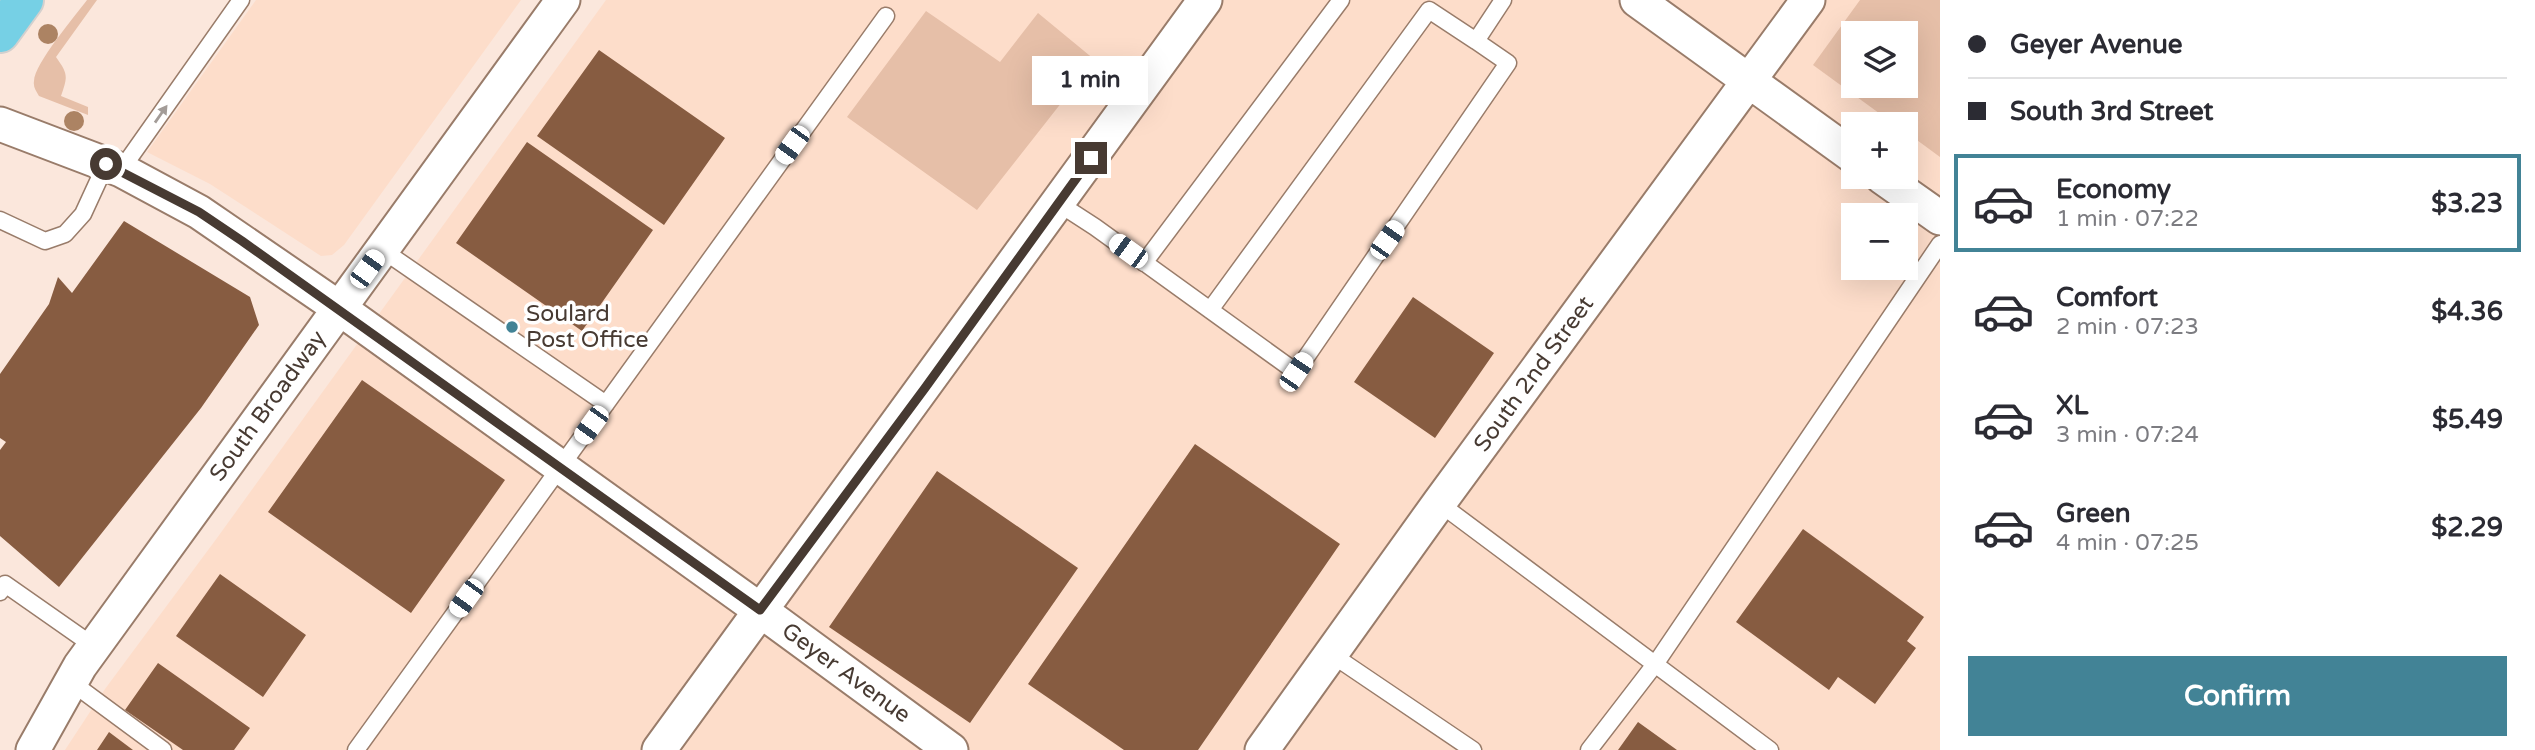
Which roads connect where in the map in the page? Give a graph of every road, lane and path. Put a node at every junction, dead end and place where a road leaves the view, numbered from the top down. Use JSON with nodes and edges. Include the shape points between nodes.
{"nodes":[{"id":1,"x":24,"y":0,"type":"edge"},
{"id":2,"x":242,"y":0,"type":"edge"},
{"id":3,"x":562,"y":0,"type":"edge"},
{"id":4,"x":1205,"y":0,"type":"edge"},
{"id":5,"x":1341,"y":0,"type":"edge"},
{"id":6,"x":1503,"y":0,"type":"edge"},
{"id":7,"x":1637,"y":0,"type":"edge"},
{"id":8,"x":1808,"y":0,"type":"edge"},
{"id":9,"x":1432,"y":5,"type":"edge"},
{"id":10,"x":886,"y":16,"type":"dead end"},
{"id":11,"x":0,"y":33,"type":"edge"},
{"id":12,"x":1476,"y":41,"type":"junction"},
{"id":13,"x":1749,"y":82,"type":"junction"},
{"id":14,"x":0,"y":124,"type":"edge"},
{"id":15,"x":1841,"y":147,"type":"edge"},
{"id":16,"x":114,"y":167,"type":"junction"},
{"id":17,"x":1899,"y":189,"type":"edge"},
{"id":18,"x":1058,"y":203,"type":"junction"},
{"id":19,"x":1940,"y":218,"type":"edge"},
{"id":20,"x":0,"y":220,"type":"edge"},
{"id":21,"x":1940,"y":244,"type":"edge"},
{"id":22,"x":381,"y":249,"type":"junction"},
{"id":23,"x":1144,"y":263,"type":"junction"},
{"id":24,"x":339,"y":308,"type":"junction"},
{"id":25,"x":1210,"y":310,"type":"junction"},
{"id":26,"x":606,"y":404,"type":"junction"},
{"id":27,"x":561,"y":467,"type":"junction"},
{"id":28,"x":1439,"y":503,"type":"junction"},
{"id":29,"x":0,"y":592,"type":"edge"},
{"id":30,"x":760,"y":610,"type":"junction"},
{"id":31,"x":95,"y":647,"type":"junction"},
{"id":32,"x":1331,"y":654,"type":"junction"},
{"id":33,"x":1656,"y":663,"type":"junction"},
{"id":34,"x":71,"y":682,"type":"junction"},
{"id":35,"x":33,"y":750,"type":"edge"},
{"id":36,"x":163,"y":750,"type":"edge"},
{"id":37,"x":356,"y":750,"type":"edge"},
{"id":38,"x":659,"y":750,"type":"edge"},
{"id":39,"x":951,"y":750,"type":"edge"},
{"id":40,"x":1262,"y":750,"type":"edge"},
{"id":41,"x":1473,"y":750,"type":"edge"},
{"id":42,"x":1589,"y":750,"type":"edge"},
{"id":43,"x":1770,"y":750,"type":"edge"}],
"edges":[{"from":1,"to":11,"type":"main road"},
{"from":16,"to":2,"type":"lane","one_way":true},
{"from":3,"to":22,"type":"street","name":"South Broadway"},
{"from":4,"to":18,"type":"street"},
{"from":5,"to":23,"type":"lane"},
{"from":6,"to":12,"type":"lane"},
{"from":7,"to":13,"type":"street"},
{"from":8,"to":13,"type":"street","name":"South 2nd Street"},
{"from":9,"to":12,"type":"lane"},
{"from":9,"to":25,"type":"lane"},
{"from":10,"to":26,"type":"lane"},
{"from":12,"to":25,"type":"lane","via":[[1508,63],[1296,372]]},
{"from":13,"to":15,"type":"street"},
{"from":13,"to":28,"type":"street","name":"South 2nd Street"},
{"from":14,"to":16,"type":"street","name":"Geyer Avenue"},
{"from":16,"to":20,"type":"lane","via":[[65,234],[45,241]]},
{"from":16,"to":24,"type":"street","name":"Geyer Avenue","via":[[199,212]]},
{"from":17,"to":19,"type":"street"},
{"from":18,"to":23,"type":"lane"},
{"from":18,"to":30,"type":"street"},
{"from":21,"to":33,"type":"lane"},
{"from":22,"to":24,"type":"street","name":"South Broadway"},
{"from":22,"to":26,"type":"lane"},
{"from":23,"to":25,"type":"lane"},
{"from":24,"to":27,"type":"street","name":"Geyer Avenue"},
{"from":24,"to":31,"type":"street","name":"South Broadway"},
{"from":26,"to":27,"type":"lane"},
{"from":27,"to":30,"type":"street","name":"Geyer Avenue"},
{"from":27,"to":37,"type":"lane"},
{"from":28,"to":32,"type":"street","name":"South 2nd Street"},
{"from":28,"to":33,"type":"lane"},
{"from":29,"to":31,"type":"lane","via":[[5,583]]},
{"from":30,"to":38,"type":"street"},
{"from":30,"to":39,"type":"street","name":"Geyer Avenue"},
{"from":31,"to":34,"type":"street","name":"South Broadway"},
{"from":32,"to":40,"type":"street","name":"South 2nd Street"},
{"from":32,"to":41,"type":"lane"},
{"from":33,"to":42,"type":"lane"},
{"from":33,"to":43,"type":"lane"},
{"from":34,"to":35,"type":"street","name":"South Broadway"},
{"from":34,"to":36,"type":"lane"}]}
